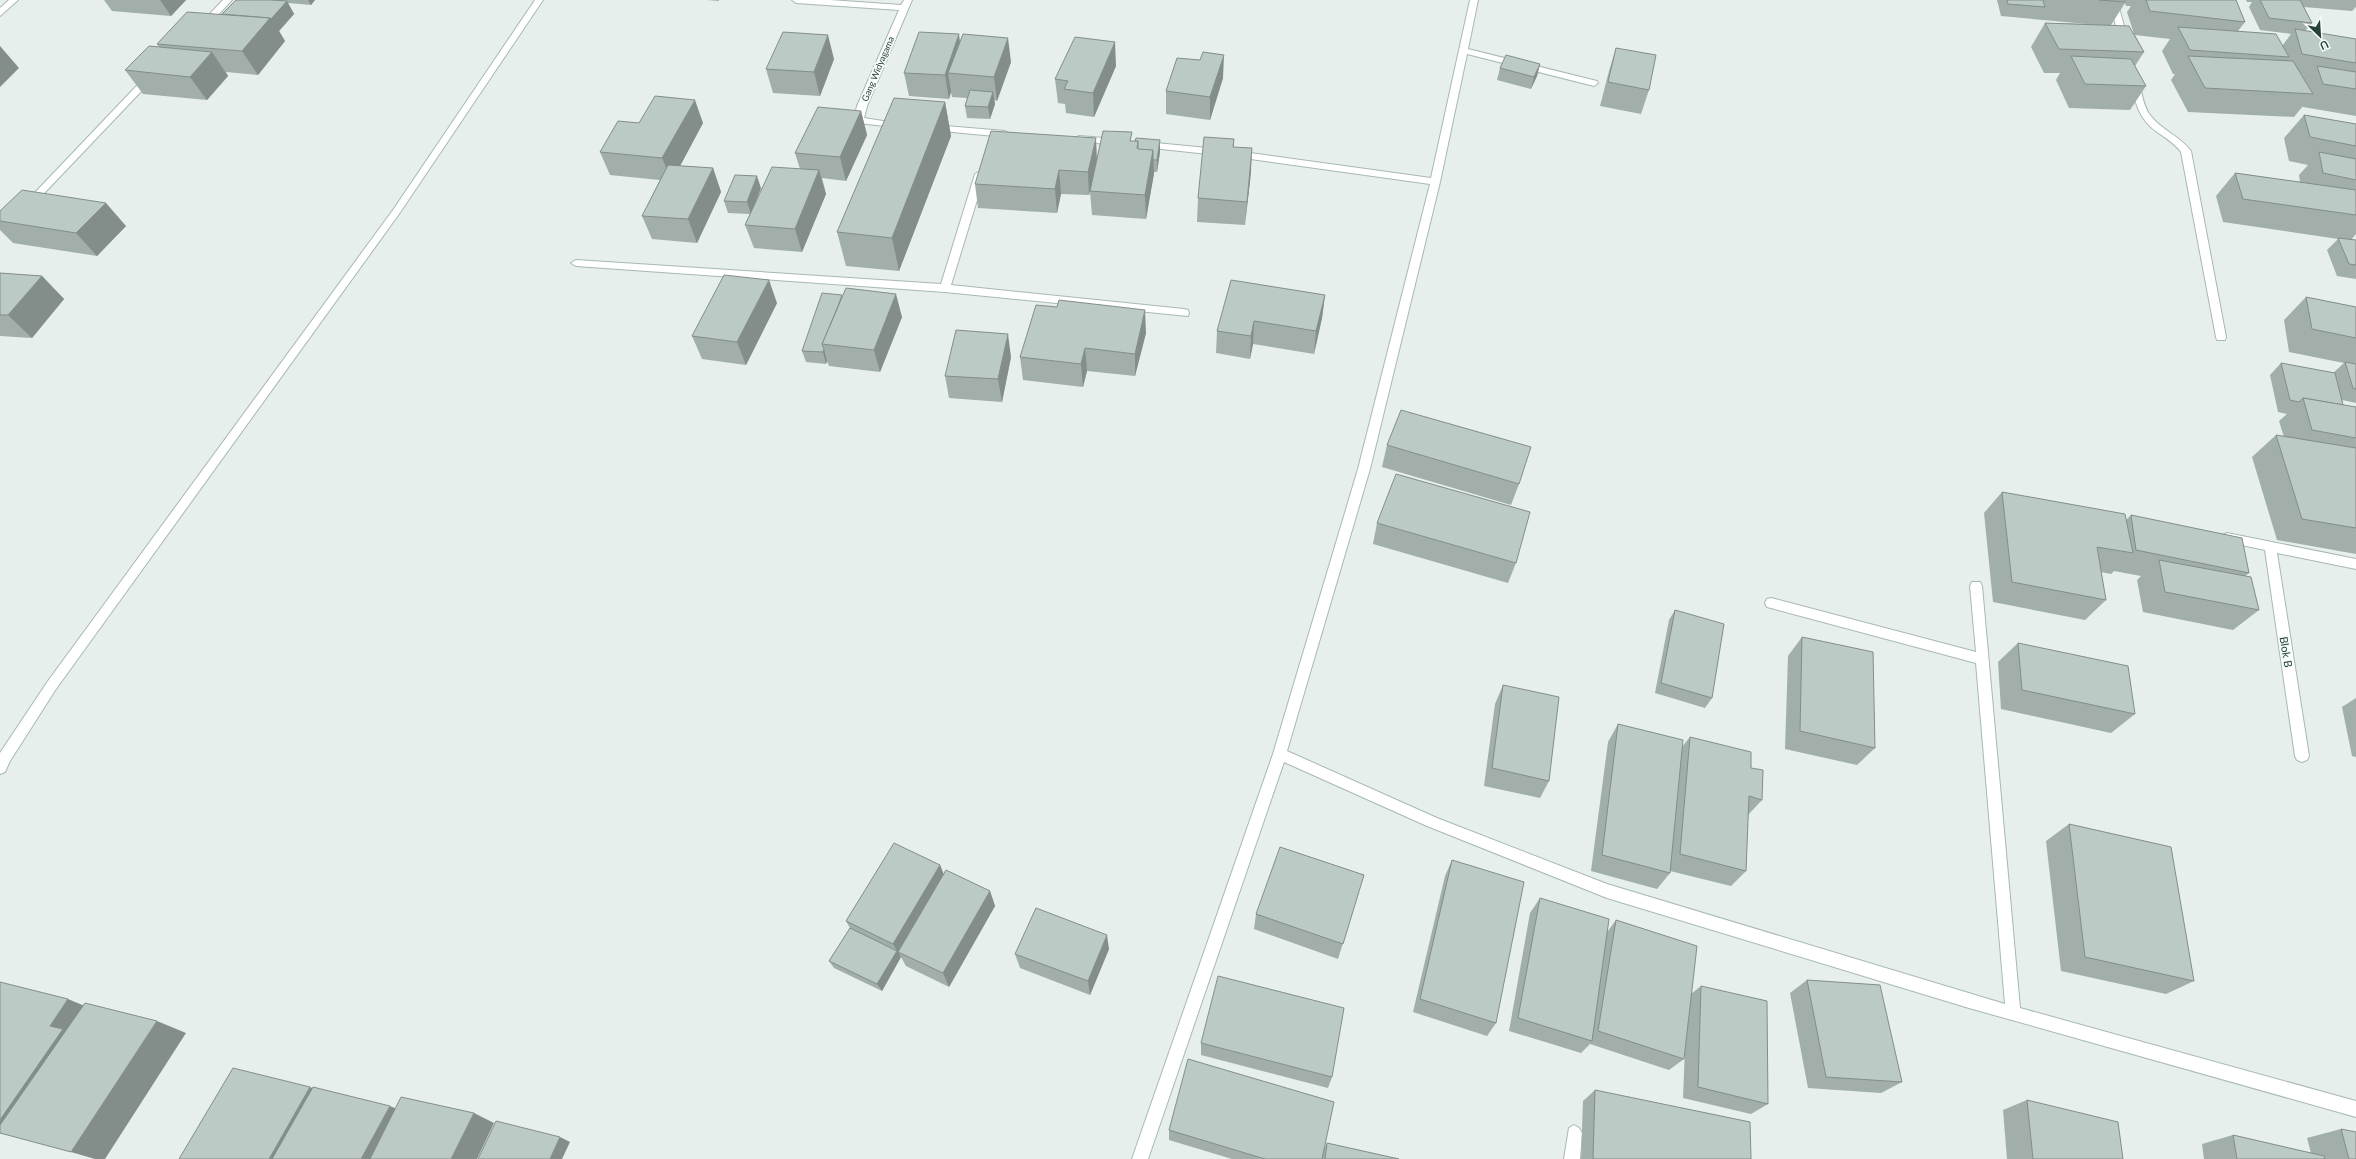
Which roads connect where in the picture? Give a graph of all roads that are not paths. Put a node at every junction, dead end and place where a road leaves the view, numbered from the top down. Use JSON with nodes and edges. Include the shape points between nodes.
{"nodes":[{"id":1,"x":14,"y":0,"type":"edge"},
{"id":2,"x":228,"y":0,"type":"edge"},
{"id":3,"x":538,"y":0,"type":"edge"},
{"id":4,"x":796,"y":0,"type":"edge"},
{"id":5,"x":1474,"y":0,"type":"edge"},
{"id":6,"x":2113,"y":0,"type":"edge"},
{"id":7,"x":906,"y":4,"type":"edge"},
{"id":8,"x":0,"y":13,"type":"edge"},
{"id":9,"x":195,"y":33,"type":"edge"},
{"id":10,"x":1464,"y":51,"type":"junction"},
{"id":11,"x":2127,"y":52,"type":"edge"},
{"id":12,"x":156,"y":71,"type":"edge"},
{"id":13,"x":2132,"y":74,"type":"edge"},
{"id":14,"x":1594,"y":83,"type":"dead end"},
{"id":15,"x":910,"y":127,"type":"edge"},
{"id":16,"x":925,"y":128,"type":"edge"},
{"id":17,"x":1016,"y":134,"type":"edge"},
{"id":18,"x":1071,"y":138,"type":"edge"},
{"id":19,"x":984,"y":162,"type":"edge"},
{"id":20,"x":1435,"y":182,"type":"junction"},
{"id":21,"x":21,"y":213,"type":"edge"},
{"id":22,"x":576,"y":263,"type":"dead end"},
{"id":23,"x":945,"y":288,"type":"junction"},
{"id":24,"x":1184,"y":313,"type":"dead end"},
{"id":25,"x":2221,"y":337,"type":"dead end"},
{"id":26,"x":2216,"y":536,"type":"edge"},
{"id":27,"x":2270,"y":547,"type":"junction"},
{"id":28,"x":2356,"y":564,"type":"edge"},
{"id":29,"x":1976,"y":586,"type":"dead end"},
{"id":30,"x":1771,"y":603,"type":"dead end"},
{"id":31,"x":1982,"y":659,"type":"junction"},
{"id":32,"x":1280,"y":754,"type":"junction"},
{"id":33,"x":2302,"y":756,"type":"dead end"},
{"id":34,"x":0,"y":768,"type":"edge"},
{"id":35,"x":2013,"y":1012,"type":"junction"},
{"id":36,"x":2356,"y":1108,"type":"edge"},
{"id":37,"x":1574,"y":1133,"type":"dead end"},
{"id":38,"x":1140,"y":1159,"type":"edge"},
{"id":39,"x":1572,"y":1159,"type":"edge"}],
"edges":[{"from":1,"to":8,"type":"street"},
{"from":2,"to":9,"type":"street"},
{"from":3,"to":34,"type":"street","via":[[396,212],[52,685]]},
{"from":4,"to":7,"type":"street"},
{"from":5,"to":10,"type":"street"},
{"from":6,"to":11,"type":"street"},
{"from":7,"to":15,"type":"street","name":"Gang Widyagama","via":[[862,106],[859,120]]},
{"from":10,"to":14,"type":"street"},
{"from":10,"to":20,"type":"street"},
{"from":12,"to":21,"type":"street"},
{"from":13,"to":25,"type":"street","via":[[2142,111],[2186,151]]},
{"from":16,"to":17,"type":"street","via":[[992,136]]},
{"from":18,"to":20,"type":"street","via":[[1244,155]]},
{"from":19,"to":23,"type":"street"},
{"from":20,"to":32,"type":"street","via":[[1364,469]]},
{"from":22,"to":23,"type":"street"},
{"from":23,"to":24,"type":"street"},
{"from":26,"to":27,"type":"street"},
{"from":27,"to":28,"type":"street"},
{"from":27,"to":33,"type":"street","name":"Blok B"},
{"from":29,"to":31,"type":"street"},
{"from":30,"to":31,"type":"street"},
{"from":31,"to":35,"type":"street"},
{"from":32,"to":35,"type":"street","via":[[1432,822],[1607,891]]},
{"from":32,"to":38,"type":"street"},
{"from":35,"to":36,"type":"street"},
{"from":37,"to":39,"type":"street"}]}
